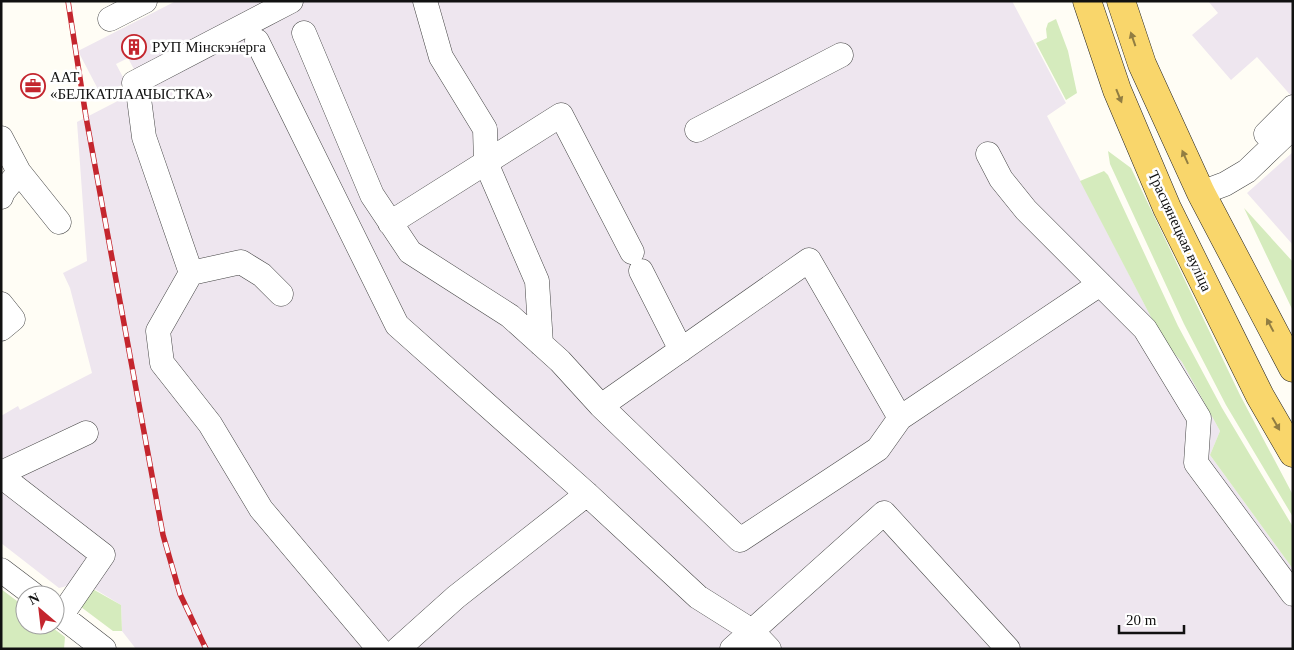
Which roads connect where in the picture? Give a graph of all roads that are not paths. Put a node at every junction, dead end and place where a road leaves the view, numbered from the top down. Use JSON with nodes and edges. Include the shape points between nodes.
{"nodes":[{"id":1,"x":145,"y":1,"type":"edge"},
{"id":2,"x":291,"y":1,"type":"edge"},
{"id":3,"x":426,"y":1,"type":"edge"},
{"id":4,"x":1087,"y":1,"type":"edge"},
{"id":5,"x":1121,"y":1,"type":"edge"},
{"id":6,"x":110,"y":19,"type":"dead end"},
{"id":7,"x":304,"y":33,"type":"dead end"},
{"id":8,"x":257,"y":41,"type":"dead end"},
{"id":9,"x":841,"y":55,"type":"dead end"},
{"id":10,"x":1293,"y":107,"type":"edge"},
{"id":11,"x":1293,"y":127,"type":"edge"},
{"id":12,"x":697,"y":130,"type":"dead end"},
{"id":13,"x":1,"y":138,"type":"edge"},
{"id":14,"x":988,"y":154,"type":"dead end"},
{"id":15,"x":486,"y":163,"type":"junction"},
{"id":16,"x":19,"y":172,"type":"junction"},
{"id":17,"x":1241,"y":174,"type":"junction"},
{"id":18,"x":1201,"y":193,"type":"junction"},
{"id":19,"x":1,"y":197,"type":"edge"},
{"id":20,"x":59,"y":222,"type":"dead end"},
{"id":21,"x":390,"y":223,"type":"junction"},
{"id":22,"x":191,"y":273,"type":"junction"},
{"id":23,"x":1100,"y":284,"type":"junction"},
{"id":24,"x":281,"y":294,"type":"dead end"},
{"id":25,"x":1,"y":304,"type":"edge"},
{"id":26,"x":1,"y":329,"type":"edge"},
{"id":27,"x":542,"y":344,"type":"junction"},
{"id":28,"x":681,"y":350,"type":"junction"},
{"id":29,"x":1293,"y":368,"type":"edge"},
{"id":30,"x":601,"y":406,"type":"junction"},
{"id":31,"x":900,"y":418,"type":"junction"},
{"id":32,"x":86,"y":433,"type":"dead end"},
{"id":33,"x":1293,"y":453,"type":"edge"},
{"id":34,"x":1,"y":475,"type":"edge"},
{"id":35,"x":587,"y":494,"type":"junction"},
{"id":36,"x":1,"y":570,"type":"edge"},
{"id":37,"x":21,"y":585,"type":"edge"},
{"id":38,"x":1293,"y":594,"type":"edge"},
{"id":39,"x":65,"y":605,"type":"edge"},
{"id":40,"x":65,"y":619,"type":"edge"},
{"id":41,"x":752,"y":631,"type":"junction"},
{"id":42,"x":104,"y":649,"type":"edge"},
{"id":43,"x":379,"y":649,"type":"edge"},
{"id":44,"x":398,"y":649,"type":"edge"},
{"id":45,"x":732,"y":649,"type":"edge"},
{"id":46,"x":768,"y":649,"type":"edge"},
{"id":47,"x":1008,"y":649,"type":"edge"}],
"edges":[{"from":1,"to":6,"type":"street"},
{"from":2,"to":22,"type":"street","via":[[134,83],[144,137]]},
{"from":3,"to":15,"type":"street","via":[[441,57],[485,129]]},
{"from":4,"to":33,"type":"main road","name":"Трасцянецкая вуліца","one_way":true,"via":[[1117,90],[1167,208],[1260,396]]},
{"from":18,"to":5,"type":"main road","one_way":true,"via":[[1142,64]]},
{"from":7,"to":21,"type":"street","via":[[372,195]]},
{"from":8,"to":35,"type":"street","via":[[397,325]]},
{"from":9,"to":12,"type":"street"},
{"from":10,"to":17,"type":"street","via":[[1246,154]]},
{"from":11,"to":17,"type":"street","via":[[1247,172]]},
{"from":13,"to":16,"type":"street"},
{"from":14,"to":23,"type":"street","via":[[1026,210]]},
{"from":15,"to":21,"type":"street"},
{"from":15,"to":27,"type":"street","via":[[537,282]]},
{"from":15,"to":28,"type":"street","via":[[561,115]]},
{"from":16,"to":19,"type":"street"},
{"from":16,"to":20,"type":"street"},
{"from":17,"to":18,"type":"street"},
{"from":29,"to":18,"type":"main road","one_way":true},
{"from":21,"to":27,"type":"street","via":[[410,252],[510,316]]},
{"from":22,"to":24,"type":"street","via":[[241,262],[262,274]]},
{"from":22,"to":43,"type":"street","via":[[158,331],[162,364],[210,424],[261,509]]},
{"from":23,"to":31,"type":"street"},
{"from":23,"to":38,"type":"street","via":[[1145,329],[1199,418],[1196,463]]},
{"from":25,"to":26,"type":"street","via":[[13,319]]},
{"from":27,"to":30,"type":"street"},
{"from":28,"to":30,"type":"street"},
{"from":28,"to":31,"type":"street","via":[[809,260]]},
{"from":30,"to":31,"type":"street","via":[[740,540],[878,449]]},
{"from":32,"to":34,"type":"street"},
{"from":34,"to":39,"type":"street","via":[[103,555]]},
{"from":35,"to":41,"type":"street","via":[[698,597]]},
{"from":35,"to":44,"type":"street","via":[[456,597]]},
{"from":36,"to":37,"type":"street"},
{"from":40,"to":42,"type":"street"},
{"from":41,"to":45,"type":"street"},
{"from":41,"to":46,"type":"street"},
{"from":41,"to":47,"type":"street","via":[[884,513]]}]}
